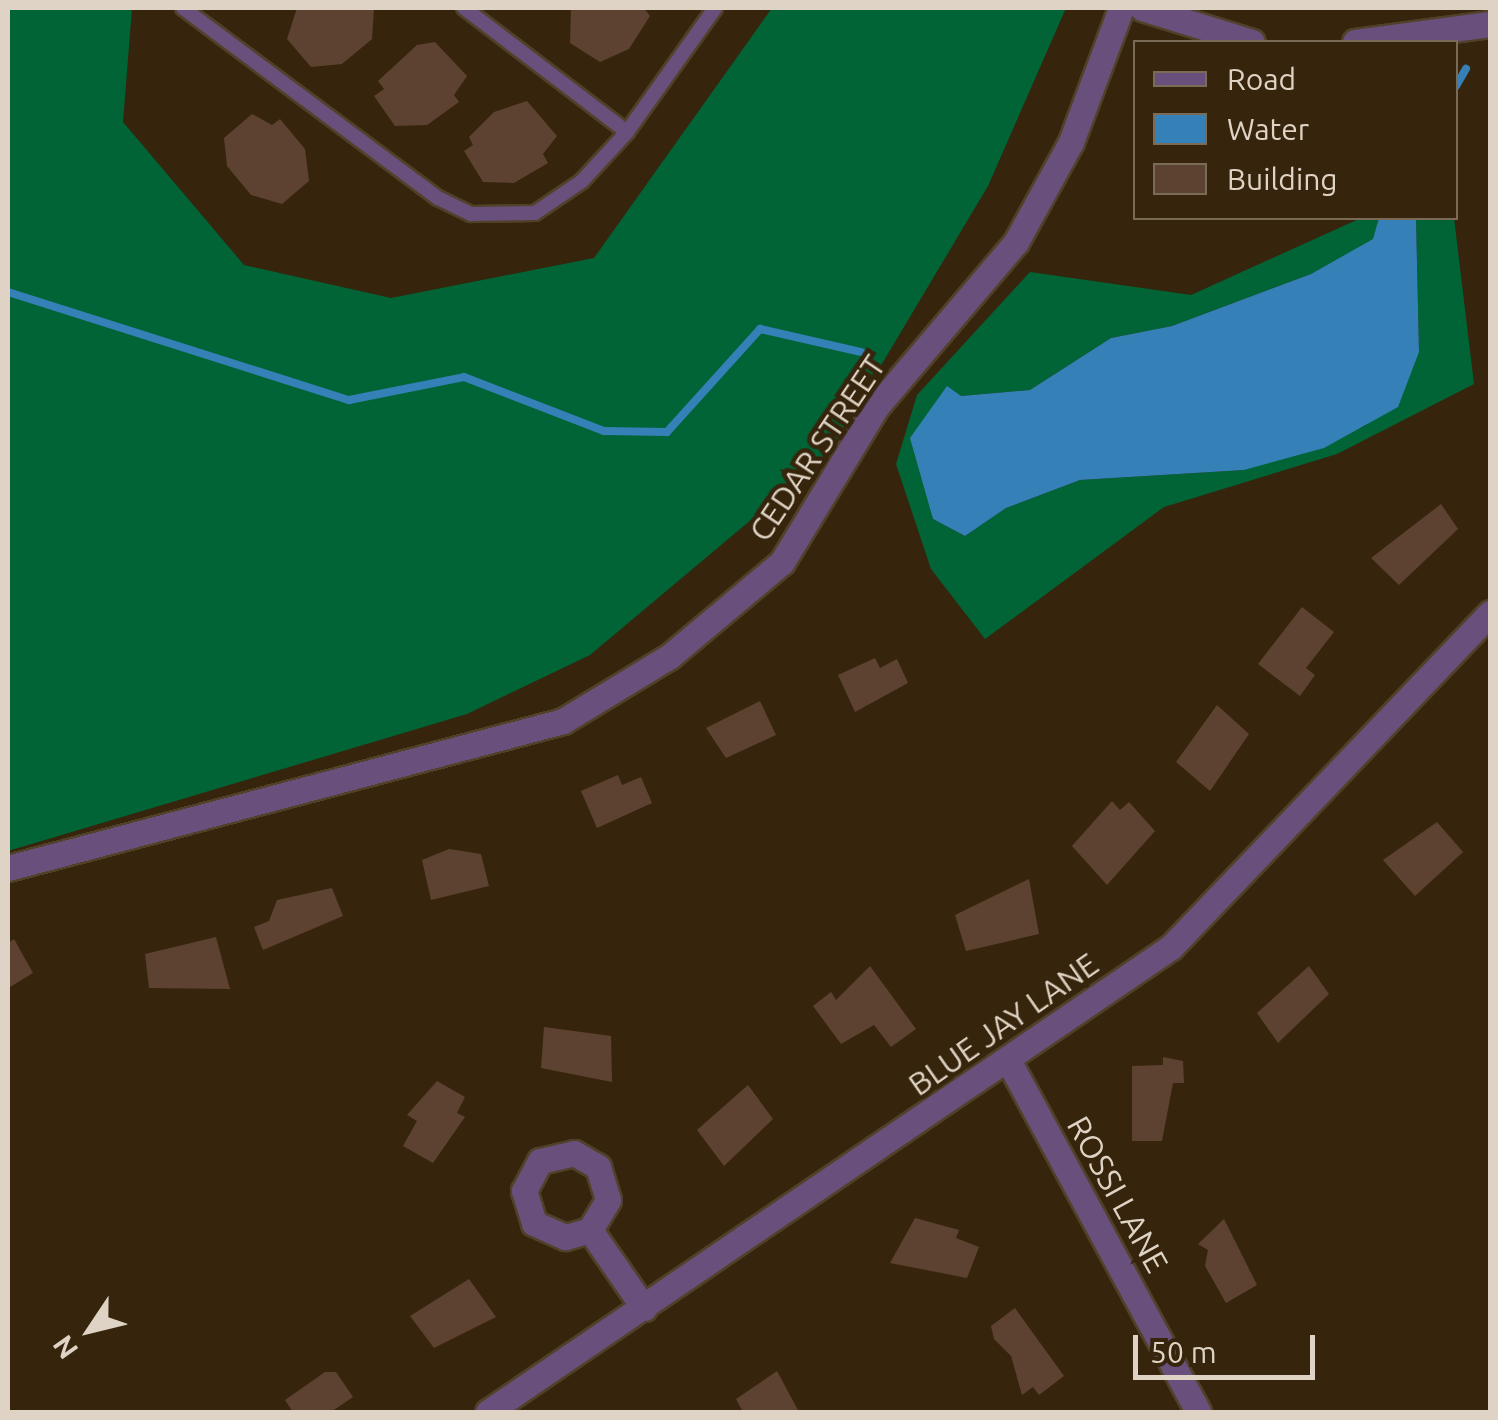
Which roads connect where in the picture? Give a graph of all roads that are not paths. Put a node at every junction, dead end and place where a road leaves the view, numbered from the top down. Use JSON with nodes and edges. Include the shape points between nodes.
{"nodes":[{"id":1,"x":183,"y":8,"type":"edge"},
{"id":2,"x":464,"y":8,"type":"edge"},
{"id":3,"x":715,"y":8,"type":"edge"},
{"id":4,"x":1121,"y":8,"type":"edge"},
{"id":5,"x":1142,"y":8,"type":"edge"},
{"id":6,"x":1490,"y":24,"type":"edge"},
{"id":7,"x":1246,"y":40,"type":"edge"},
{"id":8,"x":1370,"y":40,"type":"edge"},
{"id":9,"x":627,"y":132,"type":"junction"},
{"id":10,"x":1490,"y":613,"type":"edge"},
{"id":11,"x":8,"y":868,"type":"edge"},
{"id":12,"x":1008,"y":1060,"type":"junction"},
{"id":13,"x":590,"y":1230,"type":"dead end"},
{"id":14,"x":644,"y":1308,"type":"junction"},
{"id":15,"x":488,"y":1412,"type":"edge"},
{"id":16,"x":1198,"y":1412,"type":"edge"}],
"edges":[{"from":1,"to":9,"type":"lane","via":[[380,160],[471,214],[535,213],[582,182]]},
{"from":2,"to":9,"type":"lane"},
{"from":3,"to":9,"type":"lane"},
{"from":4,"to":11,"type":"street","name":"CEDAR STREET","via":[[1071,142],[1016,242],[877,406],[782,562],[670,656],[563,722]]},
{"from":5,"to":7,"type":"street"},
{"from":6,"to":8,"type":"street"},
{"from":10,"to":12,"type":"street","name":"BLUE JAY LANE","via":[[1171,947]]},
{"from":12,"to":14,"type":"street","name":"BLUE JAY LANE"},
{"from":12,"to":16,"type":"street","name":"ROSSI LANE"},
{"from":13,"to":14,"type":"street"},
{"from":14,"to":15,"type":"street","name":"BLUE JAY LANE"}]}
